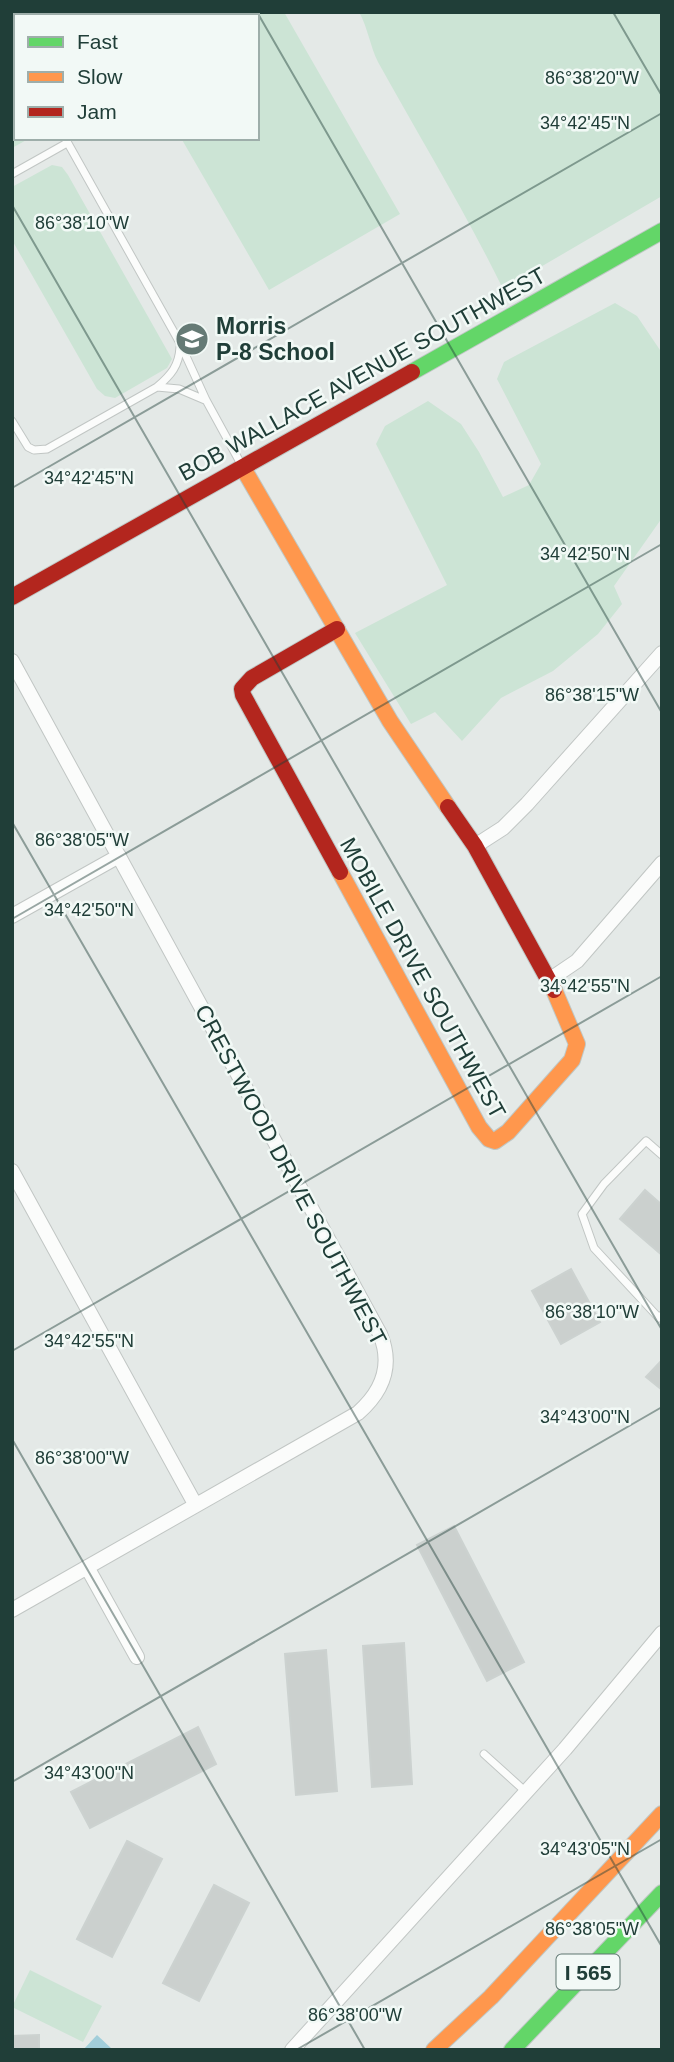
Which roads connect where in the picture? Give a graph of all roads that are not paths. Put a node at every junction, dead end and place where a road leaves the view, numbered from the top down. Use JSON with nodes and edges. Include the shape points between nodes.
{"nodes":[{"id":1,"x":66,"y":141,"type":"edge"},
{"id":2,"x":12,"y":174,"type":"edge"},
{"id":3,"x":662,"y":232,"type":"edge"},
{"id":4,"x":180,"y":343,"type":"junction"},
{"id":5,"x":157,"y":387,"type":"junction"},
{"id":6,"x":206,"y":400,"type":"junction"},
{"id":7,"x":12,"y":421,"type":"edge"},
{"id":8,"x":243,"y":468,"type":"junction"},
{"id":9,"x":12,"y":597,"type":"edge"},
{"id":10,"x":337,"y":629,"type":"junction"},
{"id":11,"x":662,"y":653,"type":"edge"},
{"id":12,"x":12,"y":662,"type":"edge"},
{"id":13,"x":475,"y":846,"type":"junction"},
{"id":14,"x":119,"y":856,"type":"junction"},
{"id":15,"x":662,"y":863,"type":"edge"},
{"id":16,"x":12,"y":916,"type":"edge"},
{"id":17,"x":549,"y":980,"type":"junction"},
{"id":18,"x":662,"y":1155,"type":"edge"},
{"id":19,"x":12,"y":1171,"type":"edge"},
{"id":20,"x":662,"y":1315,"type":"edge"},
{"id":21,"x":195,"y":1504,"type":"junction"},
{"id":22,"x":87,"y":1567,"type":"junction"},
{"id":23,"x":12,"y":1609,"type":"edge"},
{"id":24,"x":662,"y":1633,"type":"edge"},
{"id":25,"x":137,"y":1657,"type":"dead end"},
{"id":26,"x":484,"y":1754,"type":"dead end"},
{"id":27,"x":526,"y":1792,"type":"junction"},
{"id":28,"x":662,"y":1814,"type":"edge"},
{"id":29,"x":662,"y":1893,"type":"edge"},
{"id":30,"x":292,"y":2050,"type":"edge"},
{"id":31,"x":434,"y":2050,"type":"edge"},
{"id":32,"x":512,"y":2050,"type":"edge"}],
"edges":[{"from":1,"to":2,"type":"lane"},
{"from":1,"to":4,"type":"lane"},
{"from":3,"to":8,"type":"main road","name":"BOB WALLACE AVENUE SOUTHWEST"},
{"from":4,"to":5,"type":"lane","via":[[178,363]]},
{"from":4,"to":6,"type":"lane"},
{"from":5,"to":6,"type":"lane","via":[[179,389]]},
{"from":5,"to":7,"type":"lane","via":[[47,449],[29,447]]},
{"from":6,"to":8,"type":"lane"},
{"from":8,"to":9,"type":"main road","name":"BOB WALLACE AVENUE SOUTHWEST"},
{"from":8,"to":10,"type":"main road","name":"MOBILE DRIVE SOUTHWEST"},
{"from":10,"to":13,"type":"main road","name":"MOBILE DRIVE SOUTHWEST","via":[[409,750]]},
{"from":10,"to":17,"type":"main road","name":"MOBILE DRIVE SOUTHWEST","via":[[252,678],[242,689],[243,695],[479,1127],[492,1141],[508,1132],[576,1053],[576,1036]]},
{"from":11,"to":13,"type":"street","via":[[527,804],[503,828]]},
{"from":12,"to":14,"type":"street","name":"CRESTWOOD DRIVE SOUTHWEST"},
{"from":13,"to":17,"type":"main road","name":"MOBILE DRIVE SOUTHWEST"},
{"from":14,"to":16,"type":"street"},
{"from":14,"to":21,"type":"street","name":"CRESTWOOD DRIVE SOUTHWEST","via":[[387,1354],[381,1386],[358,1413]]},
{"from":15,"to":17,"type":"street","via":[[577,961]]},
{"from":18,"to":20,"type":"lane","via":[[646,1141],[582,1214],[594,1248],[659,1318]]},
{"from":19,"to":21,"type":"street"},
{"from":21,"to":22,"type":"street","name":"CRESTWOOD DRIVE SOUTHWEST"},
{"from":22,"to":23,"type":"street","name":"CRESTWOOD DRIVE SOUTHWEST"},
{"from":22,"to":25,"type":"street"},
{"from":24,"to":27,"type":"street"},
{"from":26,"to":27,"type":"lane"},
{"from":27,"to":30,"type":"street"},
{"from":28,"to":31,"type":"main road","number":"I 565","via":[[491,1997]]},
{"from":29,"to":32,"type":"main road","number":"I 565"}]}
